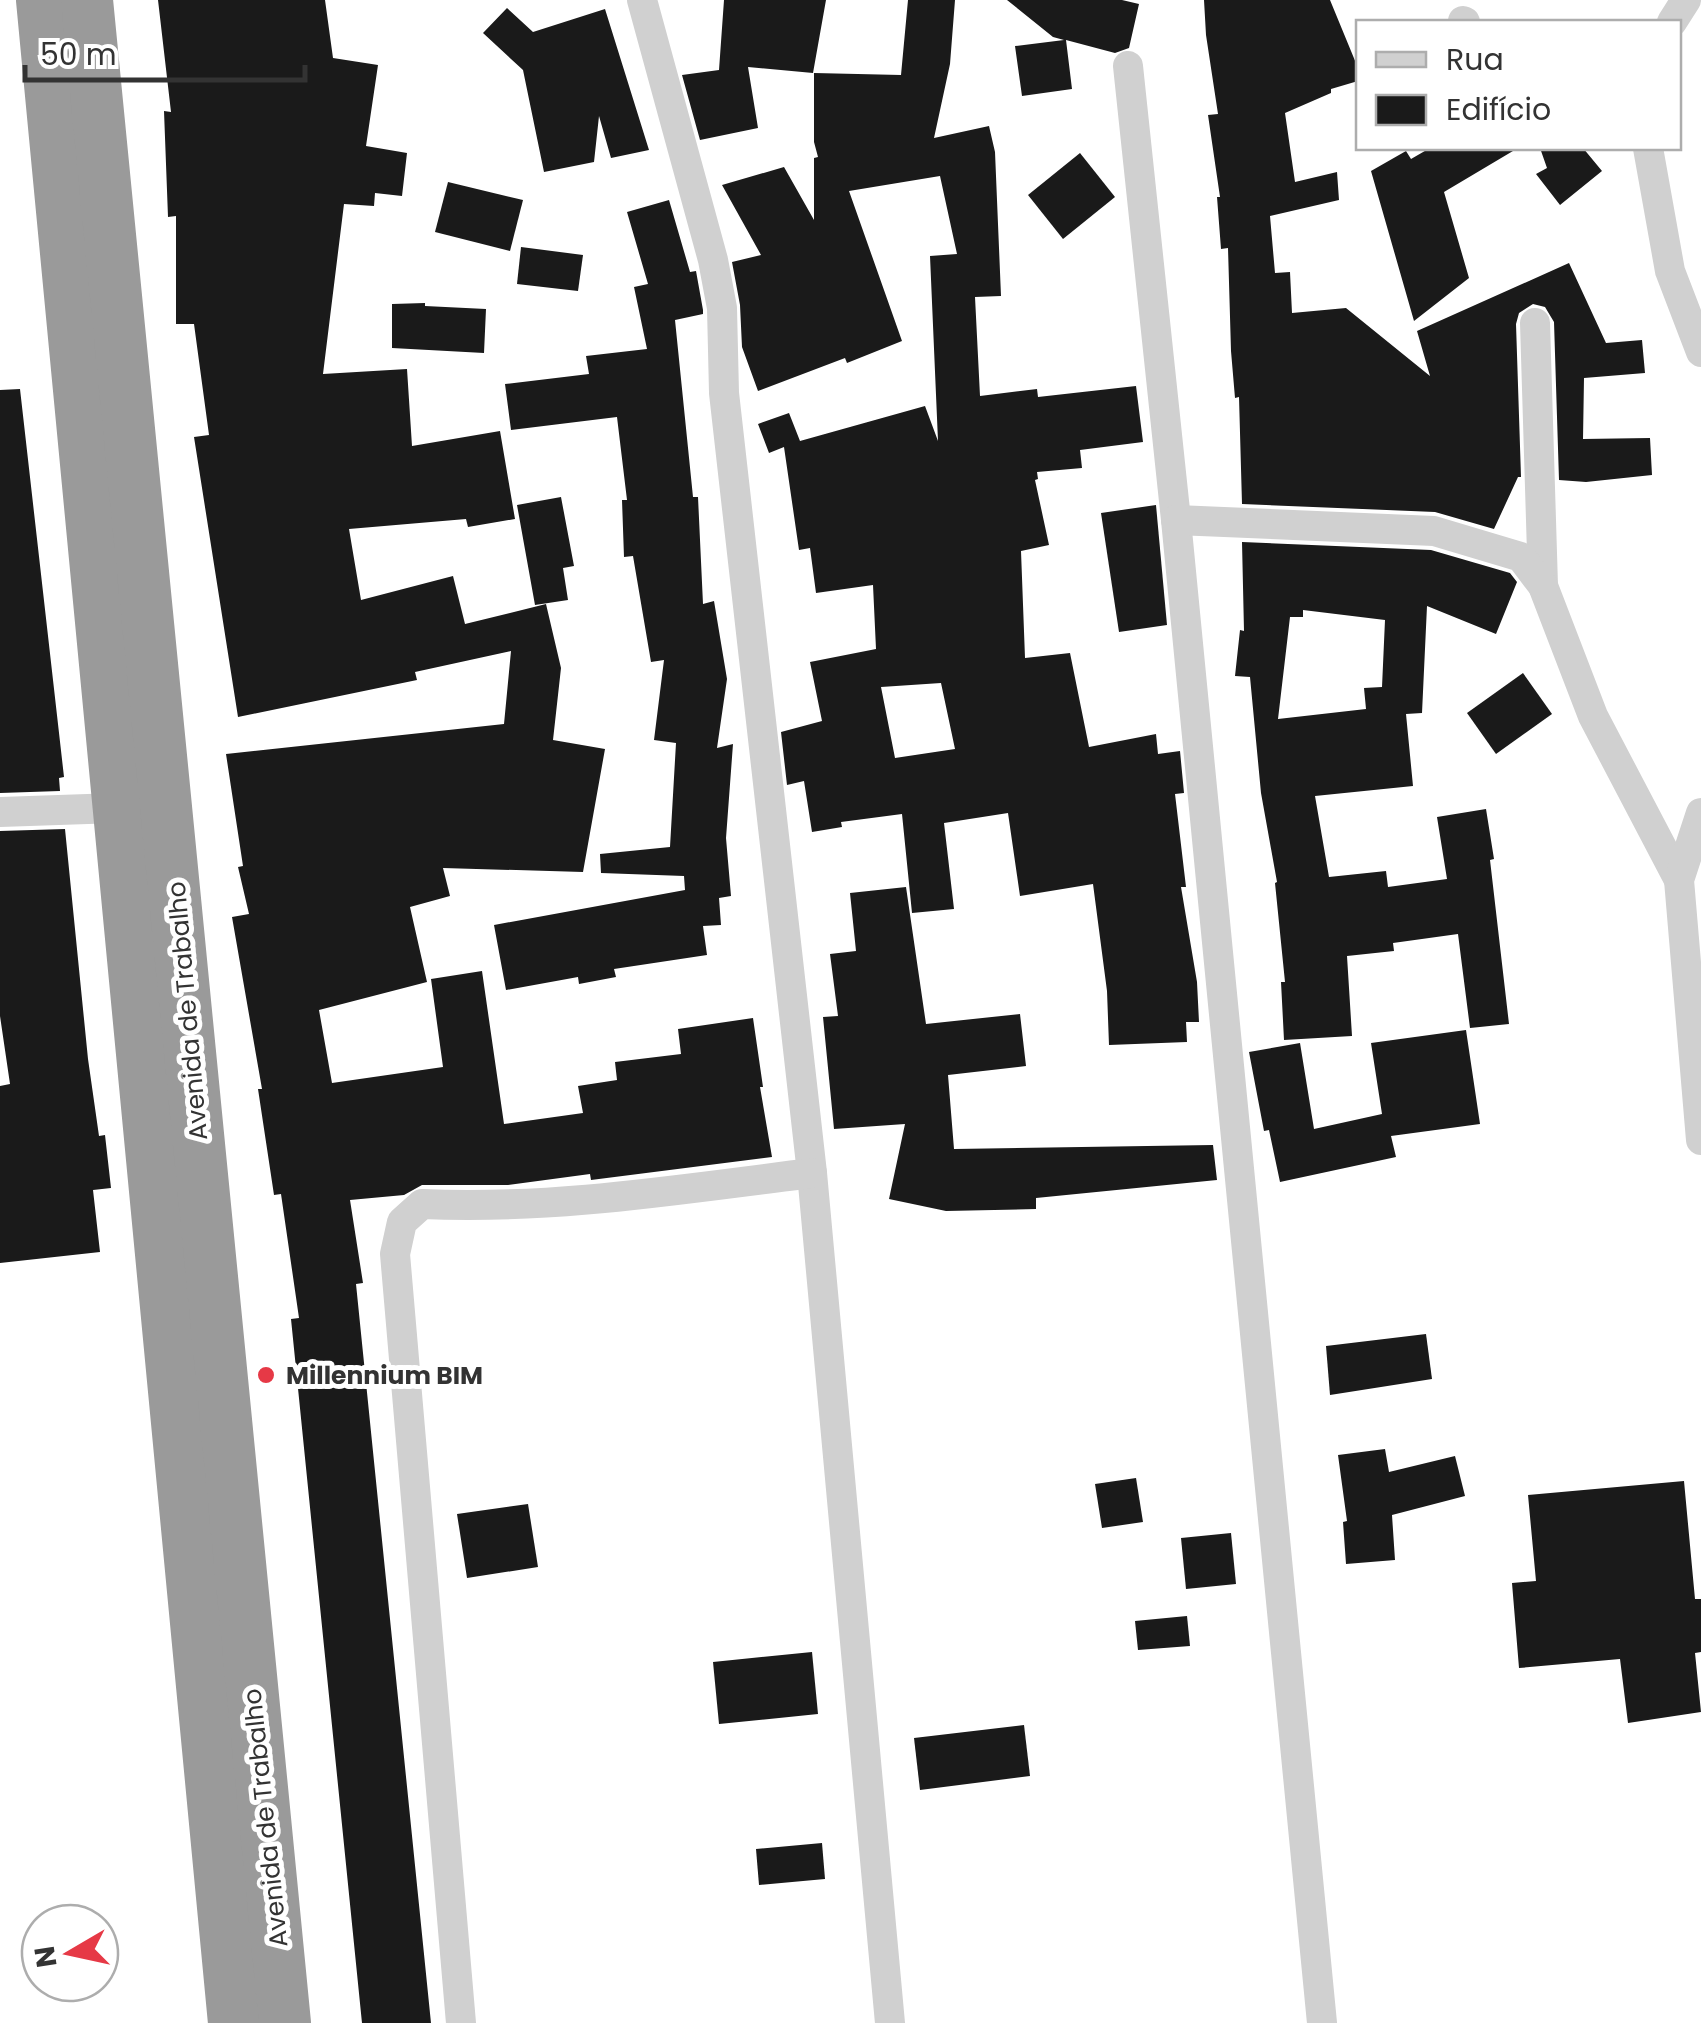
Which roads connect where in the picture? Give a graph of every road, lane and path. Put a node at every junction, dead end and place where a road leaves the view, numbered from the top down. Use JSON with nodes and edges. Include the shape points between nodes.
{"nodes":[{"id":1,"x":42,"y":0,"type":"edge"},
{"id":2,"x":88,"y":0,"type":"edge"},
{"id":3,"x":642,"y":0,"type":"edge"},
{"id":4,"x":1128,"y":66,"type":"dead end"},
{"id":5,"x":1648,"y":150,"type":"edge"},
{"id":6,"x":79,"y":153,"type":"junction"},
{"id":7,"x":1535,"y":323,"type":"dead end"},
{"id":8,"x":1701,"y":352,"type":"edge"},
{"id":9,"x":1176,"y":520,"type":"junction"},
{"id":10,"x":1543,"y":586,"type":"junction"},
{"id":11,"x":117,"y":808,"type":"junction"},
{"id":12,"x":0,"y":812,"type":"edge"},
{"id":13,"x":1701,"y":813,"type":"edge"},
{"id":14,"x":1679,"y":880,"type":"junction"},
{"id":15,"x":1701,"y":1140,"type":"edge"},
{"id":16,"x":812,"y":1173,"type":"junction"},
{"id":17,"x":191,"y":1309,"type":"junction"},
{"id":18,"x":252,"y":1945,"type":"junction"},
{"id":19,"x":234,"y":2023,"type":"edge"},
{"id":20,"x":285,"y":2023,"type":"edge"},
{"id":21,"x":461,"y":2023,"type":"edge"},
{"id":22,"x":890,"y":2023,"type":"edge"},
{"id":23,"x":1322,"y":2023,"type":"edge"}],
"edges":[{"from":1,"to":6,"type":"highway","name":"Avenida de Trabalho"},
{"from":2,"to":6,"type":"highway","name":"Avenida de Trabalho"},
{"from":3,"to":16,"type":"street","via":[[722,308],[726,412]]},
{"from":4,"to":9,"type":"street"},
{"from":5,"to":8,"type":"street","via":[[1670,271]]},
{"from":6,"to":11,"type":"highway","name":"Avenida de Trabalho"},
{"from":6,"to":17,"type":"highway","name":"Avenida de Trabalho"},
{"from":7,"to":10,"type":"street"},
{"from":9,"to":10,"type":"street","via":[[1434,531],[1521,556]]},
{"from":9,"to":23,"type":"street"},
{"from":10,"to":14,"type":"street","via":[[1593,716]]},
{"from":11,"to":12,"type":"street"},
{"from":11,"to":17,"type":"highway","name":"Avenida de Trabalho"},
{"from":13,"to":14,"type":"street"},
{"from":14,"to":15,"type":"street"},
{"from":16,"to":21,"type":"street","via":[[567,1203],[422,1204],[402,1222],[394,1254]]},
{"from":16,"to":22,"type":"street"},
{"from":17,"to":18,"type":"highway","name":"Avenida de Trabalho"},
{"from":18,"to":19,"type":"highway","name":"Avenida de Trabalho"},
{"from":18,"to":20,"type":"highway","name":"Avenida de Trabalho"}]}
